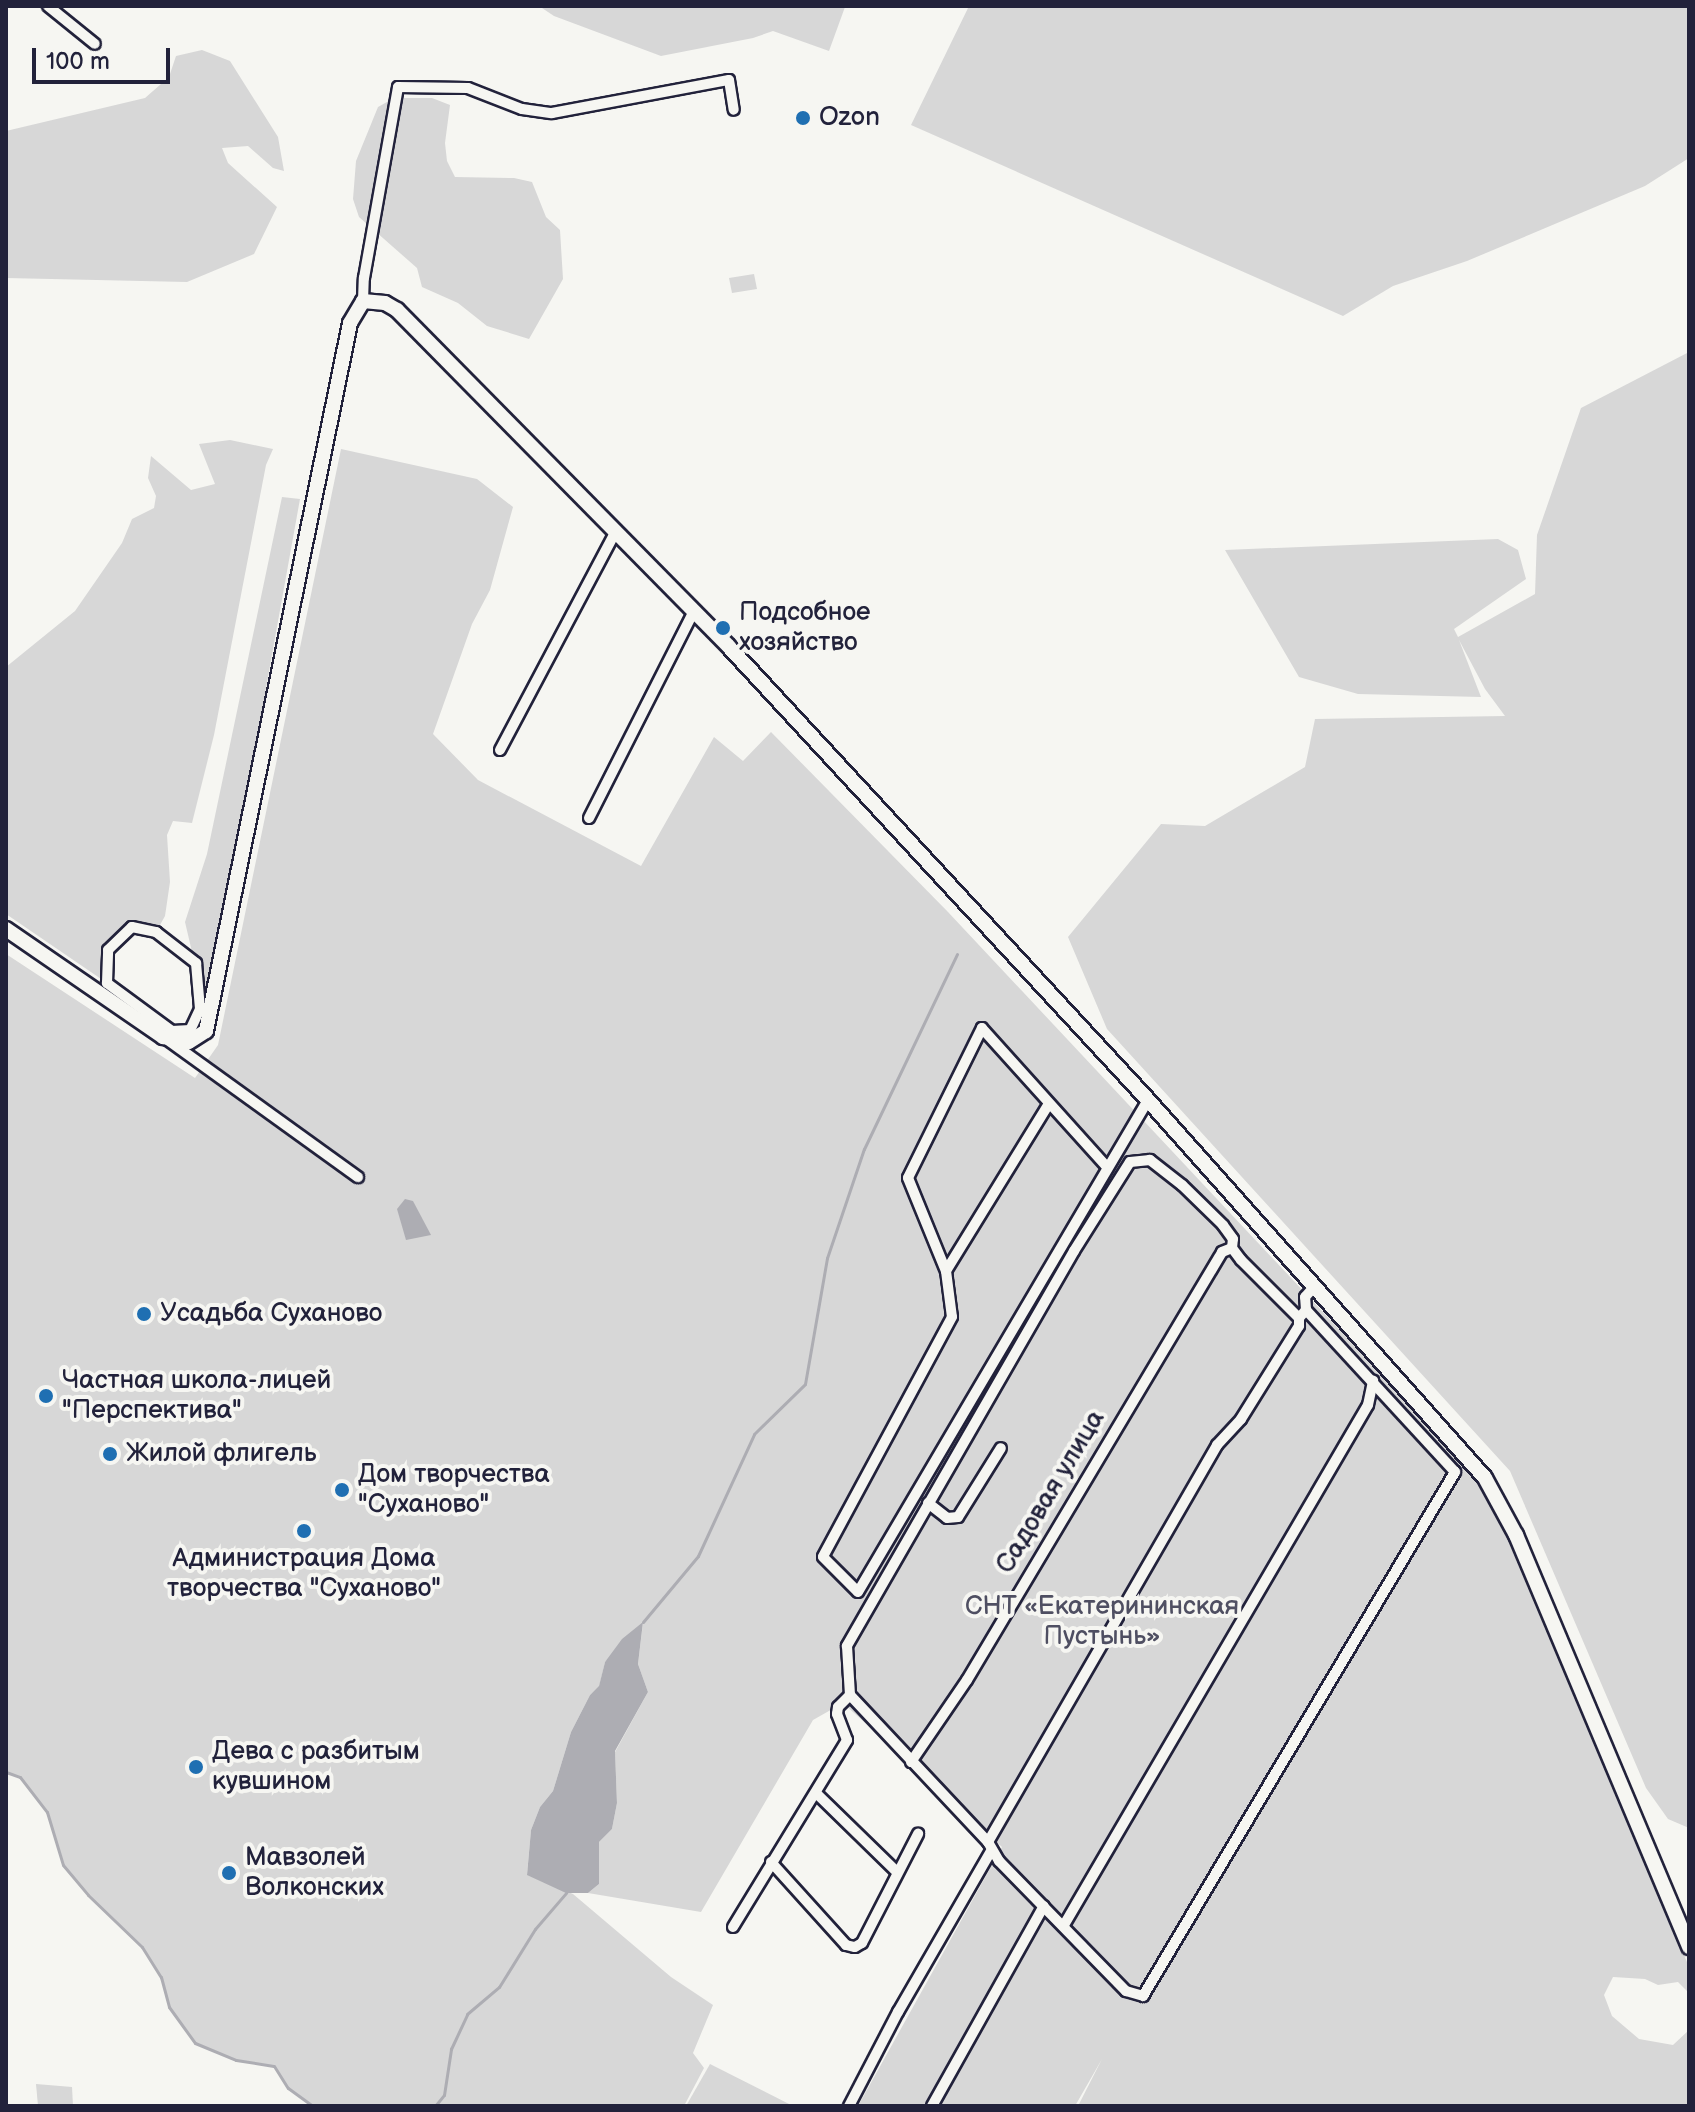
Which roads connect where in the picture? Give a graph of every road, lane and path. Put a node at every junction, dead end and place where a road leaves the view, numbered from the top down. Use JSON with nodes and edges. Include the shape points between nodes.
{"nodes":[{"id":1,"x":48,"y":6,"type":"edge"},
{"id":2,"x":95,"y":44,"type":"dead end"},
{"id":3,"x":734,"y":110,"type":"dead end"},
{"id":4,"x":363,"y":301,"type":"junction"},
{"id":5,"x":615,"y":533,"type":"junction"},
{"id":6,"x":694,"y":611,"type":"junction"},
{"id":7,"x":500,"y":750,"type":"dead end"},
{"id":8,"x":589,"y":818,"type":"dead end"},
{"id":9,"x":6,"y":929,"type":"edge"},
{"id":10,"x":190,"y":1030,"type":"joint"},
{"id":11,"x":163,"y":1037,"type":"junction"},
{"id":12,"x":1148,"y":1100,"type":"junction"},
{"id":13,"x":1048,"y":1105,"type":"junction"},
{"id":14,"x":1107,"y":1167,"type":"junction"},
{"id":15,"x":358,"y":1177,"type":"dead end"},
{"id":16,"x":1232,"y":1248,"type":"junction"},
{"id":17,"x":946,"y":1271,"type":"junction"},
{"id":18,"x":1314,"y":1287,"type":"junction"},
{"id":19,"x":1302,"y":1314,"type":"junction"},
{"id":20,"x":1373,"y":1381,"type":"junction"},
{"id":21,"x":1001,"y":1448,"type":"dead end"},
{"id":22,"x":1461,"y":1450,"type":"junction"},
{"id":23,"x":1455,"y":1472,"type":"junction"},
{"id":24,"x":928,"y":1503,"type":"junction"},
{"id":25,"x":850,"y":1695,"type":"junction"},
{"id":26,"x":911,"y":1762,"type":"junction"},
{"id":27,"x":816,"y":1793,"type":"junction"},
{"id":28,"x":918,"y":1834,"type":"dead end"},
{"id":29,"x":990,"y":1847,"type":"junction"},
{"id":30,"x":771,"y":1862,"type":"junction"},
{"id":31,"x":897,"y":1872,"type":"junction"},
{"id":32,"x":1044,"y":1906,"type":"junction"},
{"id":33,"x":1064,"y":1925,"type":"junction"},
{"id":34,"x":733,"y":1927,"type":"dead end"},
{"id":35,"x":1689,"y":1947,"type":"edge"},
{"id":36,"x":849,"y":2106,"type":"edge"},
{"id":37,"x":932,"y":2106,"type":"edge"}],
"edges":[{"from":1,"to":2,"type":"street"},
{"from":3,"to":4,"type":"street","via":[[729,80],[552,113],[522,109],[468,88],[398,87]]},
{"from":4,"to":5,"type":"main road","via":[[397,310]]},
{"from":4,"to":11,"type":"main road","via":[[354,311],[344,348],[211,1020],[206,1031],[189,1042]]},
{"from":5,"to":6,"type":"main road"},
{"from":5,"to":7,"type":"street"},
{"from":6,"to":8,"type":"street"},
{"from":6,"to":12,"type":"main road"},
{"from":9,"to":11,"type":"main road"},
{"from":10,"to":10,"type":"street","via":[[172,1031],[107,983],[108,950],[132,927],[156,932],[196,963],[200,1009]]},
{"from":11,"to":15,"type":"street"},
{"from":12,"to":14,"type":"street"},
{"from":12,"to":18,"type":"main road"},
{"from":13,"to":14,"type":"street"},
{"from":13,"to":17,"type":"street"},
{"from":13,"to":17,"type":"street","via":[[982,1028],[908,1178]]},
{"from":14,"to":17,"type":"street","via":[[858,1592],[823,1557],[952,1317]]},
{"from":16,"to":19,"type":"street"},
{"from":16,"to":24,"type":"street","via":[[1233,1239],[1223,1225],[1182,1185],[1150,1160],[1130,1162]]},
{"from":16,"to":26,"type":"street","name":"Садовая улица","via":[[1214,1264],[967,1680]]},
{"from":18,"to":19,"type":"street","via":[[1305,1297]]},
{"from":18,"to":22,"type":"main road"},
{"from":19,"to":20,"type":"street"},
{"from":19,"to":29,"type":"street","via":[[1241,1419],[1217,1445]]},
{"from":20,"to":23,"type":"street"},
{"from":20,"to":33,"type":"street","via":[[1368,1405]]},
{"from":21,"to":24,"type":"street","via":[[958,1517],[947,1518]]},
{"from":22,"to":23,"type":"street"},
{"from":22,"to":35,"type":"main road","via":[[1485,1478],[1516,1535]]},
{"from":23,"to":33,"type":"street","via":[[1143,1996],[1126,1991]]},
{"from":24,"to":25,"type":"street","via":[[847,1646]]},
{"from":25,"to":26,"type":"street"},
{"from":25,"to":27,"type":"street","via":[[837,1714],[847,1740]]},
{"from":26,"to":29,"type":"street"},
{"from":27,"to":30,"type":"street"},
{"from":27,"to":31,"type":"street"},
{"from":28,"to":31,"type":"street"},
{"from":29,"to":32,"type":"street"},
{"from":29,"to":36,"type":"street"},
{"from":30,"to":31,"type":"street","via":[[846,1945],[855,1947],[862,1943]]},
{"from":30,"to":34,"type":"street"},
{"from":32,"to":33,"type":"street"},
{"from":32,"to":37,"type":"street"}]}
